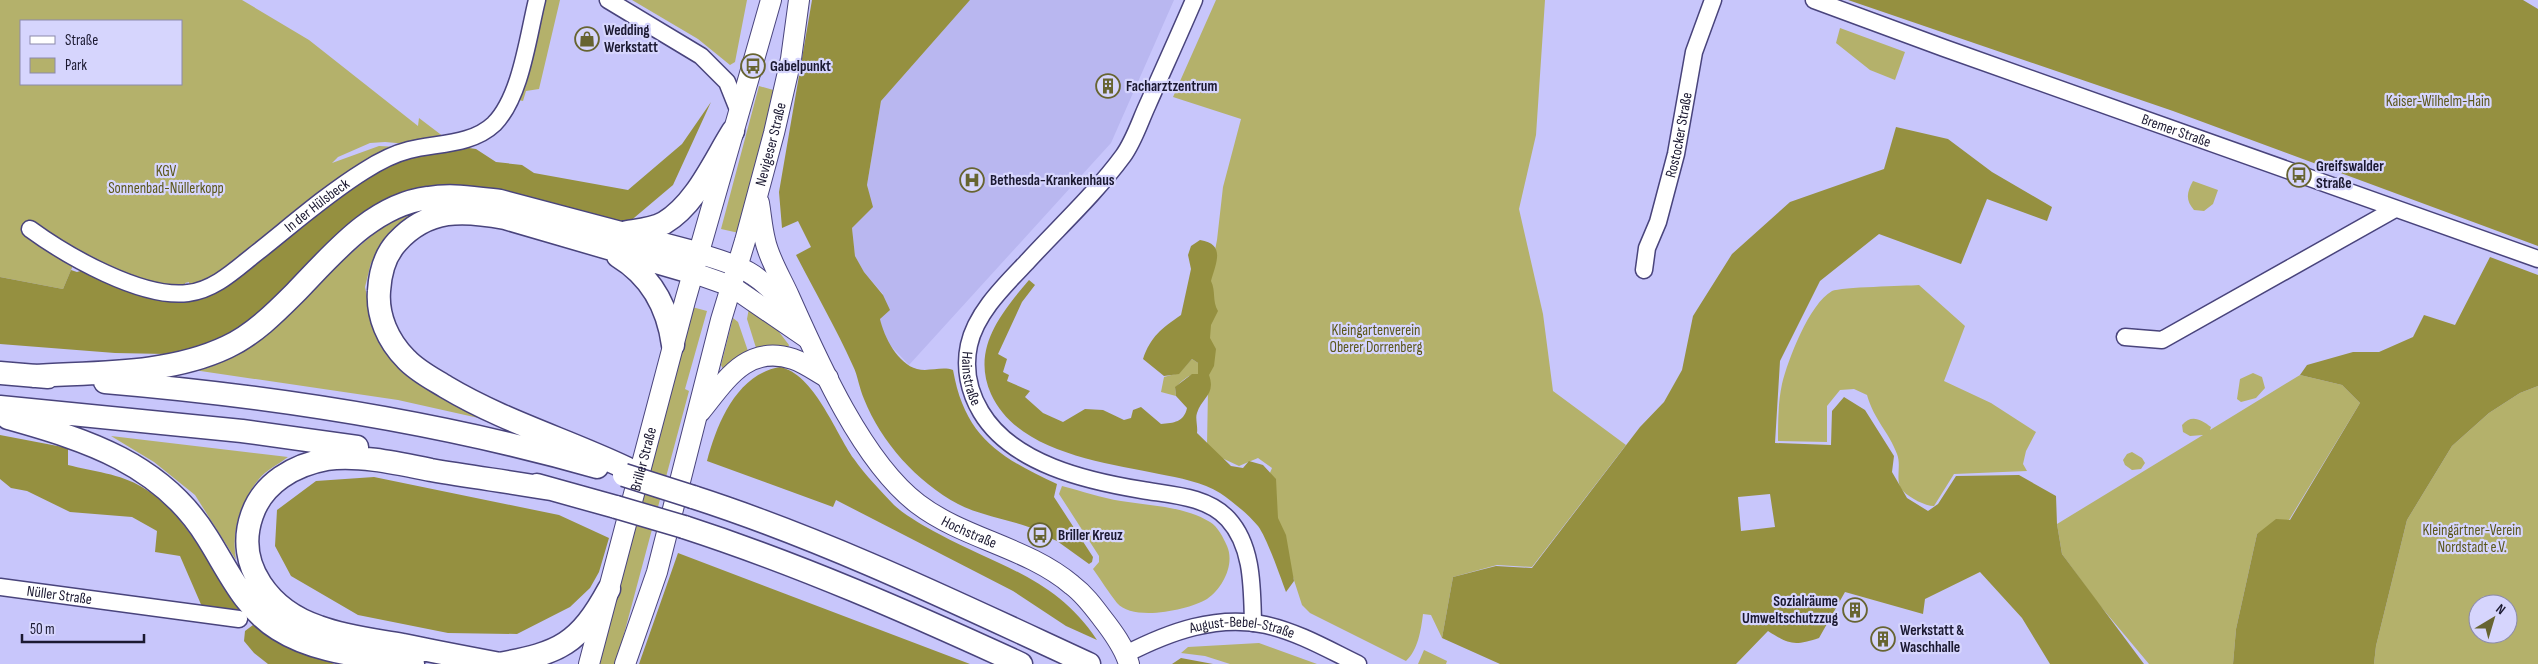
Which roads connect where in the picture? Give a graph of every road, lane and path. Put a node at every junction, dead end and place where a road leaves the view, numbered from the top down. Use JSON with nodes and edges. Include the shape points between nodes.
{"nodes":[{"id":1,"x":538,"y":0,"type":"edge"},
{"id":2,"x":608,"y":0,"type":"edge"},
{"id":3,"x":771,"y":0,"type":"edge"},
{"id":4,"x":800,"y":0,"type":"edge"},
{"id":5,"x":1194,"y":0,"type":"edge"},
{"id":6,"x":1712,"y":0,"type":"edge"},
{"id":7,"x":1814,"y":0,"type":"edge"},
{"id":8,"x":736,"y":121,"type":"junction"},
{"id":9,"x":758,"y":193,"type":"junction"},
{"id":10,"x":2395,"y":209,"type":"junction"},
{"id":11,"x":30,"y":229,"type":"dead end"},
{"id":12,"x":622,"y":232,"type":"junction"},
{"id":13,"x":606,"y":249,"type":"junction"},
{"id":14,"x":2538,"y":259,"type":"edge"},
{"id":15,"x":697,"y":264,"type":"junction"},
{"id":16,"x":737,"y":265,"type":"junction"},
{"id":17,"x":1644,"y":270,"type":"dead end"},
{"id":18,"x":731,"y":286,"type":"junction"},
{"id":19,"x":2125,"y":337,"type":"dead end"},
{"id":20,"x":808,"y":338,"type":"junction"},
{"id":21,"x":674,"y":345,"type":"junction"},
{"id":22,"x":0,"y":373,"type":"edge"},
{"id":23,"x":33,"y":376,"type":"junction"},
{"id":24,"x":828,"y":378,"type":"junction"},
{"id":25,"x":0,"y":407,"type":"edge"},
{"id":26,"x":0,"y":416,"type":"edge"},
{"id":27,"x":695,"y":417,"type":"junction"},
{"id":28,"x":625,"y":472,"type":"junction"},
{"id":29,"x":551,"y":489,"type":"junction"},
{"id":30,"x":0,"y":587,"type":"edge"},
{"id":31,"x":608,"y":589,"type":"junction"},
{"id":32,"x":238,"y":619,"type":"dead end"},
{"id":33,"x":1254,"y":623,"type":"junction"},
{"id":34,"x":1127,"y":659,"type":"edge"},
{"id":35,"x":413,"y":664,"type":"edge"},
{"id":36,"x":500,"y":664,"type":"edge"},
{"id":37,"x":589,"y":664,"type":"edge"},
{"id":38,"x":625,"y":664,"type":"edge"},
{"id":39,"x":1021,"y":664,"type":"edge"},
{"id":40,"x":1089,"y":664,"type":"edge"},
{"id":41,"x":1358,"y":664,"type":"edge"}],
"edges":[{"from":1,"to":11,"type":"street","name":"In der Hülsbeck","via":[[511,97],[501,116],[489,128],[473,137],[407,151],[374,165],[204,290],[169,293],[120,278],[71,257]]},
{"from":2,"to":8,"type":"street","via":[[701,56],[727,82]]},
{"from":3,"to":8,"type":"main road"},
{"from":4,"to":9,"type":"main road","name":"Nevigeser Straße","via":[[791,59]]},
{"from":5,"to":33,"type":"street","name":"Hainstraße","via":[[1128,148],[988,307],[969,345],[967,369],[972,394],[989,424],[1030,456],[1101,482],[1192,499],[1223,514],[1234,526],[1246,552]]},
{"from":6,"to":17,"type":"street","name":"Rostocker Straße","via":[[1694,52],[1676,154],[1658,222],[1647,248]]},
{"from":7,"to":10,"type":"street","name":"Bremer Straße"},
{"from":8,"to":12,"type":"highway","via":[[690,200],[677,214],[646,230]]},
{"from":8,"to":15,"type":"main road"},
{"from":9,"to":16,"type":"main road","name":"Nevigeser Straße"},
{"from":9,"to":20,"type":"main road","name":"Hochstraße","via":[[768,249]]},
{"from":10,"to":14,"type":"street","name":"Bremer Straße"},
{"from":10,"to":19,"type":"street","via":[[2162,340]]},
{"from":12,"to":15,"type":"highway"},
{"from":12,"to":23,"type":"highway","via":[[500,201],[466,196],[427,198],[391,210],[358,232],[280,308],[228,347],[180,362],[144,368]]},
{"from":13,"to":15,"type":"highway"},
{"from":13,"to":21,"type":"highway","via":[[636,270],[653,288],[670,323]]},
{"from":13,"to":28,"type":"highway","via":[[498,216],[454,213],[435,216],[418,224],[394,245],[382,270],[378,298],[384,328],[391,340],[406,359],[425,374],[490,411],[585,448]]},
{"from":15,"to":16,"type":"main road"},
{"from":15,"to":18,"type":"main road","name":"Hochstraße"},
{"from":15,"to":21,"type":"main road","name":"Briller Straße"},
{"from":16,"to":18,"type":"main road","name":"Nevigeser Straße"},
{"from":16,"to":20,"type":"main road","via":[[753,273],[771,289]]},
{"from":18,"to":20,"type":"main road","name":"Hochstraße"},
{"from":18,"to":27,"type":"main road"},
{"from":20,"to":24,"type":"main road","name":"Hochstraße"},
{"from":21,"to":31,"type":"main road","name":"Briller Straße"},
{"from":22,"to":23,"type":"highway"},
{"from":23,"to":28,"type":"highway","via":[[251,397],[350,411],[458,432]]},
{"from":24,"to":27,"type":"main road","name":"Hochstraße","via":[[796,360],[771,355],[759,357],[737,369]]},
{"from":24,"to":34,"type":"main road","name":"Hochstraße","via":[[881,467],[916,502],[937,517],[1024,557],[1072,584],[1104,620]]},
{"from":25,"to":29,"type":"highway","via":[[242,431],[381,450],[447,462]]},
{"from":26,"to":35,"type":"highway","via":[[58,432],[119,456],[154,478],[184,504],[235,587],[277,629],[306,644]]},
{"from":27,"to":38,"type":"main road","via":[[656,572]]},
{"from":28,"to":40,"type":"highway","bridge":true,"via":[[837,551]]},
{"from":29,"to":36,"type":"highway","via":[[378,460],[329,458],[308,463],[280,477],[266,489],[248,526],[246,547],[250,568],[274,602],[295,616],[317,627],[345,634]]},
{"from":29,"to":39,"type":"highway","bridge":true,"via":[[684,527],[833,580]]},
{"from":30,"to":32,"type":"street","name":"Nüller Straße"},
{"from":31,"to":36,"type":"highway","via":[[589,623],[566,643],[527,659]]},
{"from":31,"to":37,"type":"main road","name":"Briller Straße"},
{"from":33,"to":34,"type":"street","name":"August-Bebel-Straße","via":[[1215,624],[1177,631]]},
{"from":33,"to":41,"type":"street","name":"August-Bebel-Straße","via":[[1294,634]]}]}
